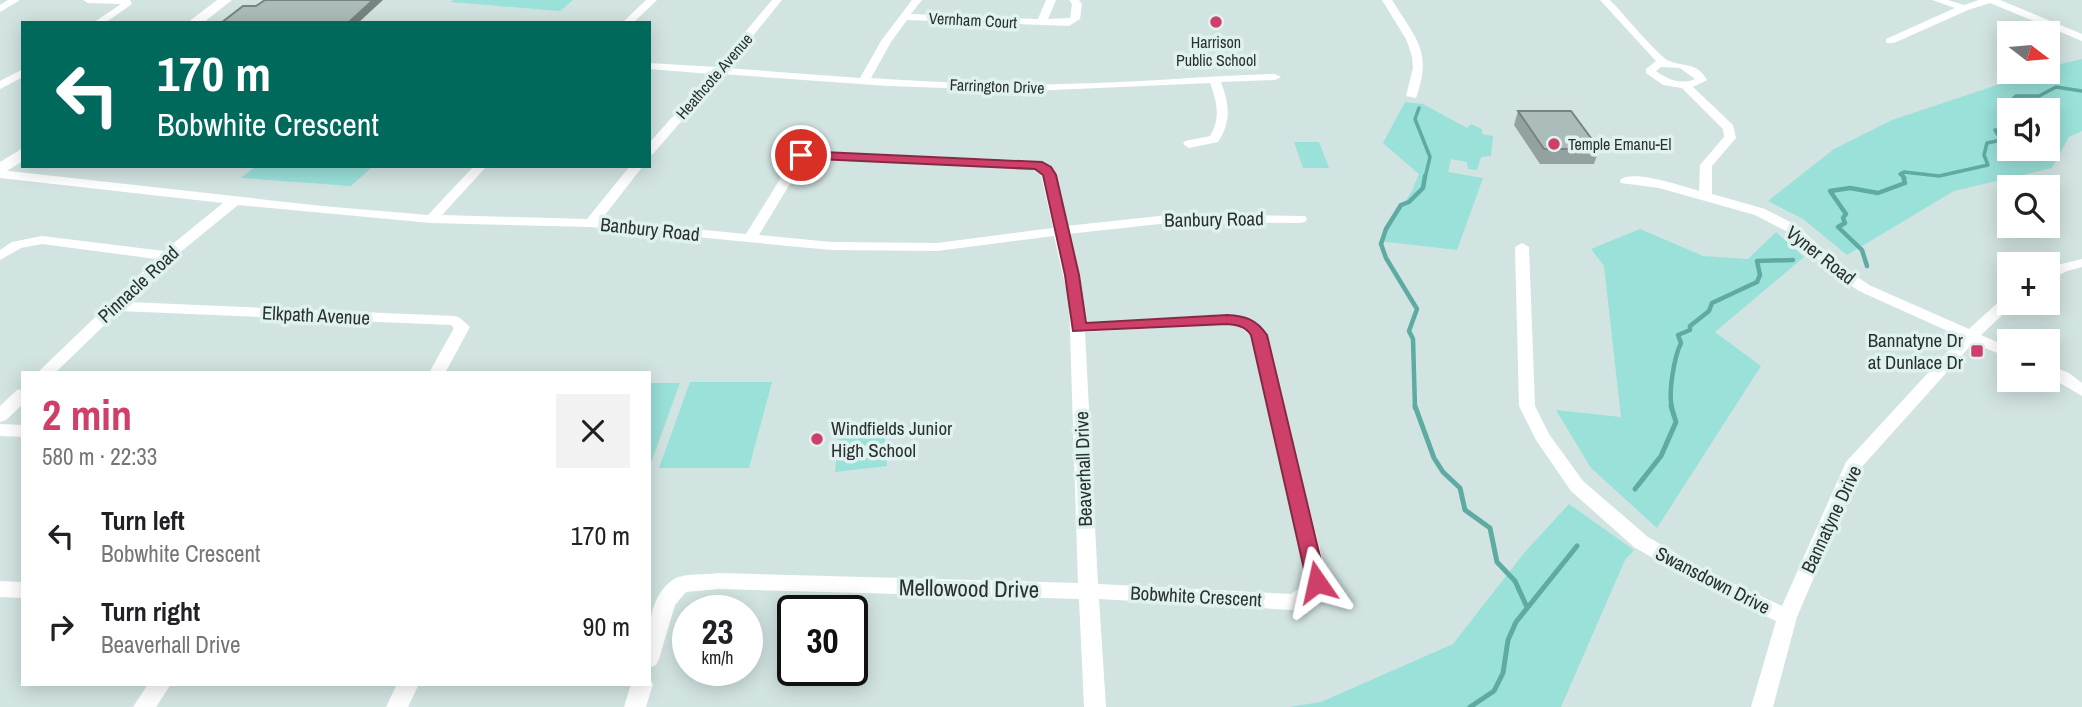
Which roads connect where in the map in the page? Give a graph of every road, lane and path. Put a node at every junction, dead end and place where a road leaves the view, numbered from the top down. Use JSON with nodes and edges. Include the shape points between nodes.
{"nodes":[{"id":1,"x":15,"y":0,"type":"edge"},
{"id":2,"x":88,"y":0,"type":"edge"},
{"id":3,"x":225,"y":0,"type":"edge"},
{"id":4,"x":652,"y":0,"type":"edge"},
{"id":5,"x":777,"y":0,"type":"edge"},
{"id":6,"x":917,"y":0,"type":"edge"},
{"id":7,"x":1051,"y":0,"type":"edge"},
{"id":8,"x":1074,"y":0,"type":"edge"},
{"id":9,"x":1387,"y":0,"type":"edge"},
{"id":10,"x":1605,"y":0,"type":"edge"},
{"id":11,"x":1937,"y":0,"type":"edge"},
{"id":12,"x":1990,"y":0,"type":"edge"},
{"id":13,"x":1964,"y":8,"type":"junction"},
{"id":14,"x":0,"y":9,"type":"edge"},
{"id":15,"x":904,"y":17,"type":"junction"},
{"id":16,"x":101,"y":21,"type":"edge"},
{"id":17,"x":197,"y":21,"type":"edge"},
{"id":18,"x":629,"y":21,"type":"edge"},
{"id":19,"x":1041,"y":23,"type":"junction"},
{"id":20,"x":2082,"y":38,"type":"edge"},
{"id":21,"x":1890,"y":41,"type":"dead end"},
{"id":22,"x":1665,"y":64,"type":"junction"},
{"id":23,"x":651,"y":66,"type":"edge"},
{"id":24,"x":719,"y":71,"type":"junction"},
{"id":25,"x":21,"y":73,"type":"edge"},
{"id":26,"x":1275,"y":77,"type":"dead end"},
{"id":27,"x":1214,"y":78,"type":"junction"},
{"id":28,"x":864,"y":80,"type":"junction"},
{"id":29,"x":1685,"y":85,"type":"junction"},
{"id":30,"x":0,"y":86,"type":"edge"},
{"id":31,"x":1412,"y":96,"type":"dead end"},
{"id":32,"x":21,"y":142,"type":"edge"},
{"id":33,"x":652,"y":144,"type":"edge"},
{"id":34,"x":1189,"y":144,"type":"dead end"},
{"id":35,"x":0,"y":154,"type":"edge"},
{"id":36,"x":21,"y":154,"type":"edge"},
{"id":37,"x":479,"y":168,"type":"edge"},
{"id":38,"x":635,"y":168,"type":"edge"},
{"id":39,"x":0,"y":172,"type":"edge"},
{"id":40,"x":1626,"y":180,"type":"dead end"},
{"id":41,"x":1705,"y":195,"type":"junction"},
{"id":42,"x":235,"y":200,"type":"junction"},
{"id":43,"x":431,"y":219,"type":"junction"},
{"id":44,"x":1300,"y":219,"type":"dead end"},
{"id":45,"x":591,"y":223,"type":"junction"},
{"id":46,"x":1061,"y":232,"type":"junction"},
{"id":47,"x":750,"y":239,"type":"junction"},
{"id":48,"x":1522,"y":247,"type":"dead end"},
{"id":49,"x":0,"y":256,"type":"edge"},
{"id":50,"x":167,"y":256,"type":"junction"},
{"id":51,"x":2082,"y":263,"type":"edge"},
{"id":52,"x":2060,"y":269,"type":"edge"},
{"id":53,"x":115,"y":306,"type":"junction"},
{"id":54,"x":1997,"y":311,"type":"edge"},
{"id":55,"x":1079,"y":328,"type":"junction"},
{"id":56,"x":1971,"y":336,"type":"junction"},
{"id":57,"x":1997,"y":348,"type":"edge"},
{"id":58,"x":47,"y":371,"type":"edge"},
{"id":59,"x":438,"y":371,"type":"edge"},
{"id":60,"x":2060,"y":375,"type":"edge"},
{"id":61,"x":2082,"y":391,"type":"edge"},
{"id":62,"x":21,"y":396,"type":"edge"},
{"id":63,"x":0,"y":416,"type":"edge"},
{"id":64,"x":0,"y":430,"type":"edge"},
{"id":65,"x":21,"y":431,"type":"edge"},
{"id":66,"x":0,"y":589,"type":"edge"},
{"id":67,"x":21,"y":590,"type":"edge"},
{"id":68,"x":1088,"y":591,"type":"junction"},
{"id":69,"x":1787,"y":617,"type":"junction"},
{"id":70,"x":651,"y":652,"type":"edge"},
{"id":71,"x":159,"y":686,"type":"edge"},
{"id":72,"x":407,"y":686,"type":"edge"},
{"id":73,"x":641,"y":686,"type":"edge"},
{"id":74,"x":144,"y":707,"type":"edge"},
{"id":75,"x":397,"y":707,"type":"edge"},
{"id":76,"x":635,"y":707,"type":"edge"},
{"id":77,"x":1095,"y":707,"type":"edge"},
{"id":78,"x":1762,"y":707,"type":"edge"}],
"edges":[{"from":1,"to":14,"type":"street"},
{"from":2,"to":16,"type":"street","via":[[126,1]]},
{"from":3,"to":17,"type":"main road"},
{"from":4,"to":18,"type":"street"},
{"from":5,"to":24,"type":"street","name":"Heathcote Avenue"},
{"from":6,"to":15,"type":"street"},
{"from":7,"to":19,"type":"street","name":"Vernham Court"},
{"from":8,"to":19,"type":"street","name":"Vernham Court","via":[[1075,19]]},
{"from":9,"to":31,"type":"street","via":[[1418,57]]},
{"from":10,"to":22,"type":"street"},
{"from":11,"to":13,"type":"street"},
{"from":12,"to":13,"type":"street"},
{"from":12,"to":20,"type":"street"},
{"from":13,"to":21,"type":"street"},
{"from":15,"to":19,"type":"street","name":"Vernham Court"},
{"from":15,"to":28,"type":"street"},
{"from":22,"to":29,"type":"street","via":[[1651,68],[1652,74]]},
{"from":22,"to":29,"type":"street","via":[[1701,76],[1696,83]]},
{"from":23,"to":24,"type":"street","name":"Farrington Drive"},
{"from":24,"to":28,"type":"street","name":"Farrington Drive"},
{"from":24,"to":33,"type":"street","name":"Heathcote Avenue"},
{"from":25,"to":30,"type":"street"},
{"from":26,"to":27,"type":"street","name":"Farrington Drive"},
{"from":27,"to":28,"type":"street","name":"Farrington Drive","via":[[1029,88]]},
{"from":27,"to":34,"type":"street","via":[[1226,117],[1222,129],[1214,139]]},
{"from":29,"to":41,"type":"street","via":[[1728,128],[1730,138],[1706,165]]},
{"from":32,"to":35,"type":"main road"},
{"from":36,"to":39,"type":"main road"},
{"from":37,"to":43,"type":"street"},
{"from":38,"to":45,"type":"street"},
{"from":39,"to":42,"type":"street","name":"Banbury Road"},
{"from":40,"to":41,"type":"street","name":"Vyner Road"},
{"from":41,"to":56,"type":"street","name":"Vyner Road","via":[[1760,212],[1791,229],[1864,288]]},
{"from":42,"to":43,"type":"street","name":"Banbury Road"},
{"from":42,"to":50,"type":"street","name":"Pinnacle Road"},
{"from":43,"to":45,"type":"street","name":"Banbury Road"},
{"from":44,"to":46,"type":"street","name":"Banbury Road","via":[[1178,218]]},
{"from":45,"to":47,"type":"street","name":"Banbury Road"},
{"from":46,"to":47,"type":"street","name":"Banbury Road","via":[[937,247],[831,246]]},
{"from":46,"to":47,"type":"street","name":"Beaverhall Drive","via":[[1049,175],[1037,165],[801,155]]},
{"from":46,"to":55,"type":"street","name":"Beaverhall Drive"},
{"from":48,"to":69,"type":"street","name":"Swansdown Drive","via":[[1527,406],[1577,486],[1641,542],[1699,576]]},
{"from":49,"to":50,"type":"street","via":[[17,245],[41,240]]},
{"from":50,"to":53,"type":"street","name":"Pinnacle Road"},
{"from":51,"to":52,"type":"street"},
{"from":53,"to":58,"type":"street","name":"Pinnacle Road"},
{"from":53,"to":59,"type":"street","name":"Elkpath Avenue","via":[[455,321],[462,327]]},
{"from":54,"to":56,"type":"street","name":"Bannatyne Drive"},
{"from":55,"to":68,"type":"street","name":"Beaverhall Drive"},
{"from":55,"to":68,"type":"street","name":"Bobwhite Crescent","via":[[1227,319],[1253,327],[1259,335],[1317,582],[1309,595],[1293,601]]},
{"from":56,"to":57,"type":"street","name":"Vyner Road"},
{"from":56,"to":69,"type":"street","name":"Bannatyne Drive","via":[[1852,466]]},
{"from":60,"to":61,"type":"street"},
{"from":62,"to":63,"type":"street"},
{"from":64,"to":65,"type":"street"},
{"from":66,"to":67,"type":"street"},
{"from":68,"to":70,"type":"street","name":"Mellowood Drive","via":[[719,581],[681,585],[666,602]]},
{"from":68,"to":77,"type":"street","name":"Beaverhall Drive"},
{"from":69,"to":78,"type":"street","name":"Bannatyne Drive"},
{"from":71,"to":74,"type":"street"},
{"from":72,"to":75,"type":"street"},
{"from":73,"to":76,"type":"street"}]}
